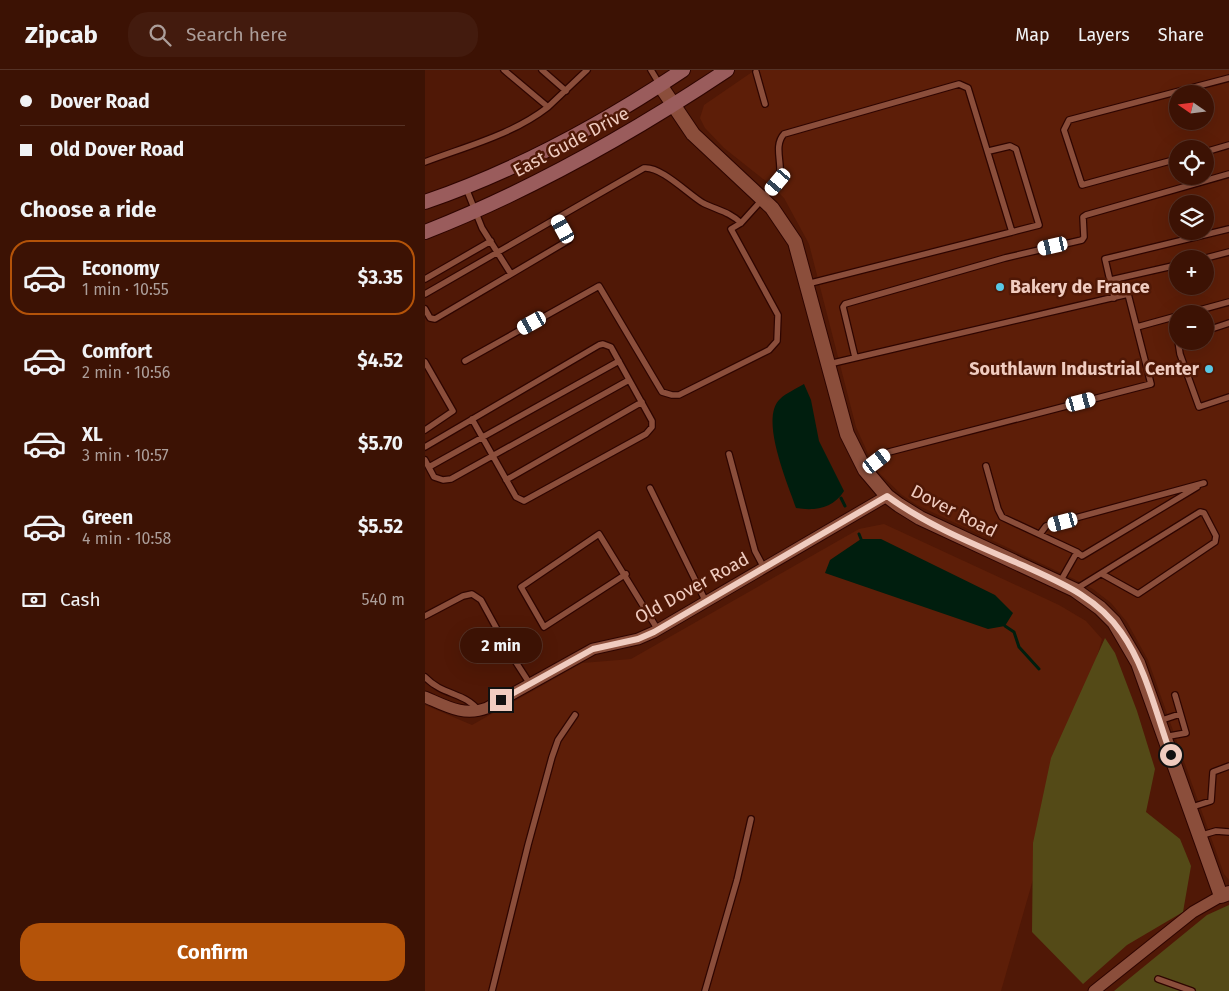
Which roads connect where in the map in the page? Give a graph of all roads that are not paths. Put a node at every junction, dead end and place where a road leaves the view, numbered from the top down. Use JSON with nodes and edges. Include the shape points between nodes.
{"nodes":[{"id":1,"x":504,"y":70,"type":"edge"},
{"id":2,"x":542,"y":70,"type":"edge"},
{"id":3,"x":587,"y":70,"type":"edge"},
{"id":4,"x":651,"y":70,"type":"edge"},
{"id":5,"x":683,"y":70,"type":"edge"},
{"id":6,"x":727,"y":70,"type":"edge"},
{"id":7,"x":757,"y":71,"type":"edge"},
{"id":8,"x":1229,"y":78,"type":"edge"},
{"id":9,"x":660,"y":85,"type":"junction"},
{"id":10,"x":566,"y":91,"type":"junction"},
{"id":11,"x":765,"y":104,"type":"dead end"},
{"id":12,"x":673,"y":106,"type":"junction"},
{"id":13,"x":548,"y":107,"type":"junction"},
{"id":14,"x":1229,"y":145,"type":"edge"},
{"id":15,"x":1214,"y":149,"type":"edge"},
{"id":16,"x":989,"y":151,"type":"junction"},
{"id":17,"x":1169,"y":161,"type":"edge"},
{"id":18,"x":425,"y":162,"type":"edge"},
{"id":19,"x":1229,"y":174,"type":"edge"},
{"id":20,"x":466,"y":186,"type":"junction"},
{"id":21,"x":763,"y":200,"type":"junction"},
{"id":22,"x":425,"y":202,"type":"edge"},
{"id":23,"x":476,"y":212,"type":"junction"},
{"id":24,"x":557,"y":218,"type":"junction"},
{"id":25,"x":741,"y":223,"type":"junction"},
{"id":26,"x":1229,"y":228,"type":"edge"},
{"id":27,"x":425,"y":232,"type":"edge"},
{"id":28,"x":1012,"y":232,"type":"junction"},
{"id":29,"x":491,"y":241,"type":"junction"},
{"id":30,"x":498,"y":252,"type":"junction"},
{"id":31,"x":1229,"y":252,"type":"edge"},
{"id":32,"x":1214,"y":256,"type":"edge"},
{"id":33,"x":1169,"y":267,"type":"edge"},
{"id":34,"x":511,"y":274,"type":"junction"},
{"id":35,"x":425,"y":280,"type":"edge"},
{"id":36,"x":1111,"y":280,"type":"junction"},
{"id":37,"x":807,"y":284,"type":"junction"},
{"id":38,"x":425,"y":294,"type":"edge"},
{"id":39,"x":1114,"y":298,"type":"junction"},
{"id":40,"x":1229,"y":302,"type":"edge"},
{"id":41,"x":1214,"y":306,"type":"edge"},
{"id":42,"x":425,"y":309,"type":"edge"},
{"id":43,"x":1169,"y":318,"type":"edge"},
{"id":44,"x":1229,"y":323,"type":"edge"},
{"id":45,"x":1137,"y":327,"type":"junction"},
{"id":46,"x":1214,"y":328,"type":"edge"},
{"id":47,"x":1179,"y":350,"type":"edge"},
{"id":48,"x":855,"y":357,"type":"junction"},
{"id":49,"x":465,"y":360,"type":"dead end"},
{"id":50,"x":619,"y":361,"type":"junction"},
{"id":51,"x":425,"y":362,"type":"edge"},
{"id":52,"x":829,"y":364,"type":"junction"},
{"id":53,"x":629,"y":380,"type":"junction"},
{"id":54,"x":1229,"y":397,"type":"edge"},
{"id":55,"x":642,"y":402,"type":"junction"},
{"id":56,"x":472,"y":419,"type":"junction"},
{"id":57,"x":425,"y":430,"type":"edge"},
{"id":58,"x":483,"y":438,"type":"junction"},
{"id":59,"x":425,"y":447,"type":"edge"},
{"id":60,"x":729,"y":454,"type":"dead end"},
{"id":61,"x":493,"y":456,"type":"junction"},
{"id":62,"x":425,"y":460,"type":"edge"},
{"id":63,"x":986,"y":466,"type":"dead end"},
{"id":64,"x":429,"y":468,"type":"junction"},
{"id":65,"x":865,"y":470,"type":"junction"},
{"id":66,"x":506,"y":480,"type":"junction"},
{"id":67,"x":650,"y":488,"type":"dead end"},
{"id":68,"x":887,"y":496,"type":"junction"},
{"id":69,"x":1040,"y":534,"type":"junction"},
{"id":70,"x":1077,"y":552,"type":"junction"},
{"id":71,"x":764,"y":568,"type":"junction"},
{"id":72,"x":626,"y":574,"type":"junction"},
{"id":73,"x":1102,"y":574,"type":"junction"},
{"id":74,"x":1060,"y":582,"type":"junction"},
{"id":75,"x":1075,"y":590,"type":"junction"},
{"id":76,"x":706,"y":602,"type":"junction"},
{"id":77,"x":425,"y":616,"type":"edge"},
{"id":78,"x":658,"y":630,"type":"junction"},
{"id":79,"x":425,"y":677,"type":"edge"},
{"id":80,"x":530,"y":684,"type":"junction"},
{"id":81,"x":1175,"y":696,"type":"dead end"},
{"id":82,"x":425,"y":697,"type":"edge"},
{"id":83,"x":479,"y":711,"type":"junction"},
{"id":84,"x":1180,"y":714,"type":"junction"},
{"id":85,"x":575,"y":715,"type":"dead end"},
{"id":86,"x":1159,"y":720,"type":"junction"},
{"id":87,"x":1164,"y":737,"type":"junction"},
{"id":88,"x":1229,"y":766,"type":"edge"},
{"id":89,"x":1189,"y":808,"type":"junction"},
{"id":90,"x":751,"y":819,"type":"dead end"},
{"id":91,"x":1229,"y":832,"type":"edge"},
{"id":92,"x":1199,"y":836,"type":"junction"},
{"id":93,"x":1225,"y":894,"type":"edge"},
{"id":94,"x":1158,"y":979,"type":"dead end"},
{"id":95,"x":492,"y":991,"type":"edge"},
{"id":96,"x":705,"y":991,"type":"edge"},
{"id":97,"x":1094,"y":991,"type":"edge"},
{"id":98,"x":1191,"y":991,"type":"edge"}],
"edges":[{"from":1,"to":13,"type":"lane"},
{"from":2,"to":10,"type":"lane"},
{"from":3,"to":10,"type":"lane"},
{"from":4,"to":9,"type":"lane"},
{"from":5,"to":9,"type":"main road","name":"East Gude Drive"},
{"from":6,"to":12,"type":"main road","name":"East Gude Drive"},
{"from":7,"to":11,"type":"lane"},
{"from":8,"to":17,"type":"lane","via":[[1069,120],[1065,125],[1082,185]]},
{"from":9,"to":12,"type":"street","name":"Dover Road"},
{"from":9,"to":20,"type":"main road","name":"East Gude Drive","via":[[535,155]]},
{"from":10,"to":13,"type":"lane"},
{"from":12,"to":21,"type":"street","name":"Dover Road","via":[[705,147]]},
{"from":12,"to":23,"type":"main road","name":"East Gude Drive","via":[[565,168]]},
{"from":13,"to":18,"type":"lane","via":[[529,122],[501,135]]},
{"from":14,"to":15,"type":"lane"},
{"from":16,"to":21,"type":"lane","via":[[972,93],[959,84],[784,134],[778,143],[781,176]]},
{"from":16,"to":28,"type":"lane"},
{"from":16,"to":28,"type":"lane","via":[[1010,146],[1016,149],[1039,225]]},
{"from":19,"to":48,"type":"lane","via":[[1086,215],[1083,217],[1082,240],[1005,258],[845,304],[843,307]]},
{"from":20,"to":22,"type":"main road","name":"East Gude Drive"},
{"from":20,"to":23,"type":"lane"},
{"from":21,"to":25,"type":"lane"},
{"from":21,"to":37,"type":"street","name":"Dover Road","via":[[780,218],[795,242]]},
{"from":23,"to":27,"type":"main road","name":"East Gude Drive"},
{"from":23,"to":29,"type":"lane"},
{"from":24,"to":25,"type":"lane","via":[[649,168],[704,203],[732,214]]},
{"from":24,"to":30,"type":"lane"},
{"from":24,"to":34,"type":"lane","via":[[569,240]]},
{"from":25,"to":49,"type":"lane","via":[[731,229],[778,315],[777,341],[769,350],[679,394],[667,394],[662,392],[599,286]]},
{"from":26,"to":36,"type":"lane","via":[[1105,260]]},
{"from":28,"to":37,"type":"lane"},
{"from":29,"to":30,"type":"lane"},
{"from":29,"to":35,"type":"lane"},
{"from":30,"to":34,"type":"lane"},
{"from":30,"to":38,"type":"lane"},
{"from":31,"to":32,"type":"lane"},
{"from":33,"to":36,"type":"lane"},
{"from":34,"to":42,"type":"lane","via":[[435,319],[430,318]]},
{"from":36,"to":39,"type":"lane"},
{"from":37,"to":52,"type":"street","name":"Dover Road"},
{"from":39,"to":45,"type":"lane","via":[[1128,294]]},
{"from":39,"to":48,"type":"lane"},
{"from":40,"to":41,"type":"lane"},
{"from":43,"to":45,"type":"lane"},
{"from":44,"to":46,"type":"lane"},
{"from":45,"to":65,"type":"lane","via":[[1151,384],[889,452]]},
{"from":47,"to":54,"type":"lane","via":[[1199,407]]},
{"from":48,"to":52,"type":"lane"},
{"from":50,"to":53,"type":"lane"},
{"from":50,"to":56,"type":"lane","via":[[607,344],[599,346]]},
{"from":50,"to":58,"type":"lane"},
{"from":51,"to":57,"type":"lane","via":[[453,411]]},
{"from":52,"to":65,"type":"street","name":"Dover Road","via":[[847,434]]},
{"from":53,"to":55,"type":"lane"},
{"from":53,"to":61,"type":"lane"},
{"from":55,"to":66,"type":"lane"},
{"from":55,"to":66,"type":"lane","via":[[652,421],[646,434],[524,502],[516,497]]},
{"from":56,"to":58,"type":"lane"},
{"from":56,"to":59,"type":"lane"},
{"from":58,"to":61,"type":"lane"},
{"from":58,"to":64,"type":"lane"},
{"from":60,"to":71,"type":"lane","via":[[755,550]]},
{"from":61,"to":64,"type":"lane","via":[[451,479],[434,477]]},
{"from":61,"to":66,"type":"lane"},
{"from":62,"to":64,"type":"lane"},
{"from":63,"to":69,"type":"lane","via":[[997,509],[1002,516]]},
{"from":65,"to":68,"type":"street","name":"Dover Road"},
{"from":67,"to":76,"type":"lane"},
{"from":68,"to":71,"type":"street","name":"Old Dover Road"},
{"from":68,"to":74,"type":"street","name":"Dover Road","via":[[920,518]]},
{"from":69,"to":70,"type":"lane"},
{"from":69,"to":70,"type":"lane","via":[[1046,526],[1204,484],[1082,556]]},
{"from":70,"to":74,"type":"lane"},
{"from":71,"to":76,"type":"street","name":"Old Dover Road"},
{"from":72,"to":72,"type":"lane","via":[[599,534],[521,587],[545,627]]},
{"from":72,"to":78,"type":"lane"},
{"from":73,"to":73,"type":"lane","via":[[1200,512],[1204,513],[1216,536],[1215,542],[1137,594]]},
{"from":73,"to":75,"type":"lane"},
{"from":74,"to":75,"type":"street","name":"Dover Road"},
{"from":75,"to":86,"type":"street","name":"Dover Road","via":[[1100,608],[1121,632],[1138,663]]},
{"from":76,"to":78,"type":"street","name":"Old Dover Road"},
{"from":77,"to":80,"type":"lane","via":[[472,594],[481,600]]},
{"from":78,"to":80,"type":"street","name":"Old Dover Road","via":[[638,639],[593,649]]},
{"from":79,"to":83,"type":"lane","via":[[446,693],[473,702]]},
{"from":80,"to":83,"type":"street","name":"Old Dover Road"},
{"from":81,"to":84,"type":"lane"},
{"from":82,"to":83,"type":"street","via":[[458,711]]},
{"from":84,"to":86,"type":"lane"},
{"from":84,"to":87,"type":"lane","via":[[1186,734]]},
{"from":85,"to":95,"type":"lane","via":[[558,740],[552,757]]},
{"from":86,"to":87,"type":"street","name":"Dover Road"},
{"from":87,"to":89,"type":"street","name":"Dover Road"},
{"from":88,"to":89,"type":"lane","via":[[1213,772],[1211,802]]},
{"from":89,"to":92,"type":"street","name":"Dover Road"},
{"from":90,"to":96,"type":"lane"},
{"from":91,"to":92,"type":"lane","via":[[1216,831]]},
{"from":92,"to":93,"type":"street","name":"Dover Road"},
{"from":93,"to":97,"type":"street","via":[[1193,912]]},
{"from":94,"to":98,"type":"lane"}]}
